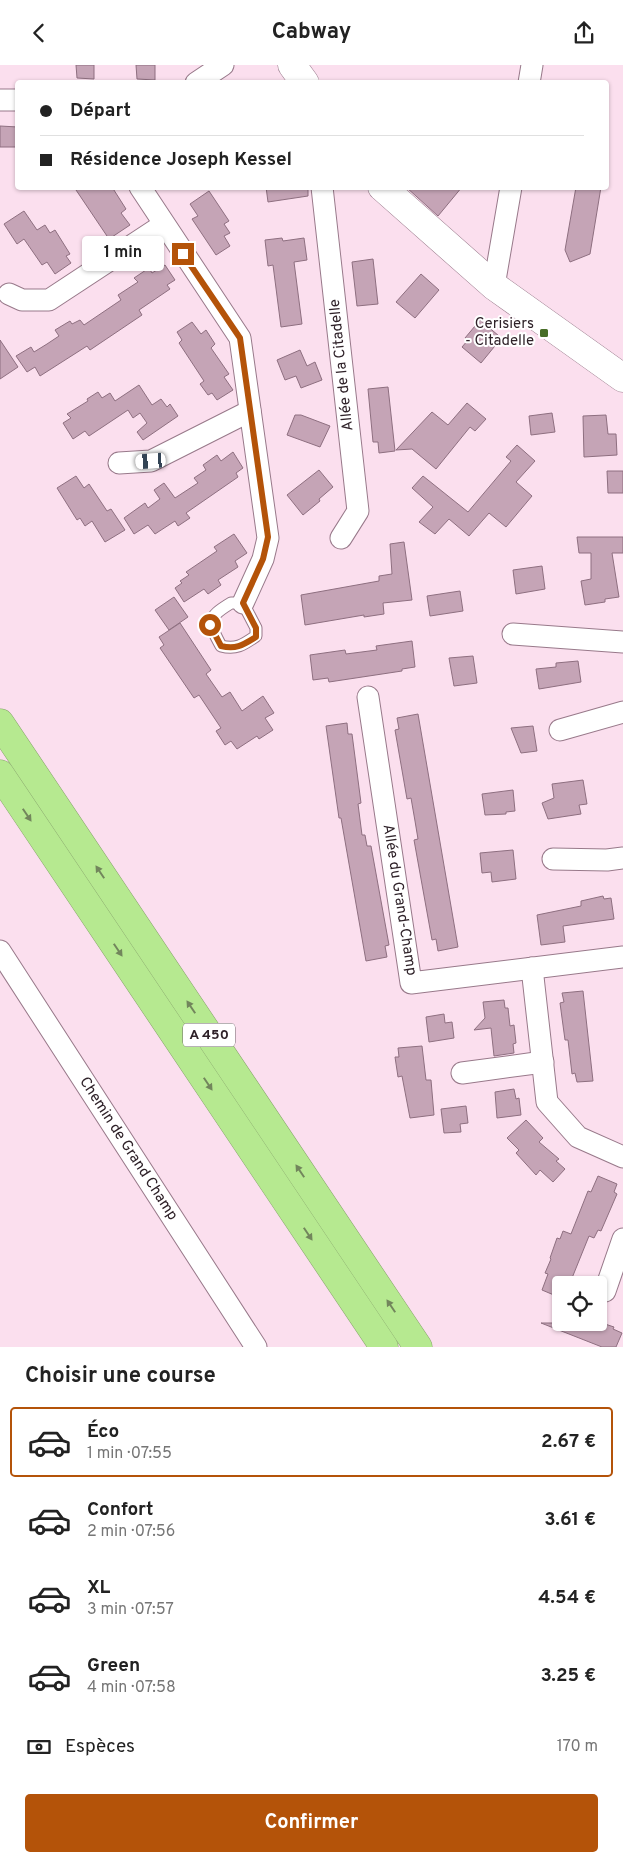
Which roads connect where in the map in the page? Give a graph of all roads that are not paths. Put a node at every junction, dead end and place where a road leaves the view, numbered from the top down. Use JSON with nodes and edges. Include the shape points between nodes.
{"nodes":[{"id":1,"x":223,"y":65,"type":"edge"},
{"id":2,"x":292,"y":65,"type":"edge"},
{"id":3,"x":532,"y":65,"type":"edge"},
{"id":4,"x":200,"y":80,"type":"edge"},
{"id":5,"x":303,"y":80,"type":"edge"},
{"id":6,"x":530,"y":80,"type":"edge"},
{"id":7,"x":0,"y":100,"type":"edge"},
{"id":8,"x":15,"y":100,"type":"edge"},
{"id":9,"x":142,"y":190,"type":"edge"},
{"id":10,"x":322,"y":190,"type":"edge"},
{"id":11,"x":385,"y":190,"type":"edge"},
{"id":12,"x":510,"y":190,"type":"edge"},
{"id":13,"x":163,"y":225,"type":"junction"},
{"id":14,"x":494,"y":287,"type":"junction"},
{"id":15,"x":9,"y":294,"type":"dead end"},
{"id":16,"x":623,"y":378,"type":"edge"},
{"id":17,"x":250,"y":411,"type":"junction"},
{"id":18,"x":119,"y":463,"type":"dead end"},
{"id":19,"x":341,"y":537,"type":"dead end"},
{"id":20,"x":243,"y":603,"type":"junction"},
{"id":21,"x":512,"y":634,"type":"dead end"},
{"id":22,"x":623,"y":641,"type":"edge"},
{"id":23,"x":368,"y":697,"type":"dead end"},
{"id":24,"x":623,"y":712,"type":"edge"},
{"id":25,"x":0,"y":723,"type":"edge"},
{"id":26,"x":560,"y":730,"type":"dead end"},
{"id":27,"x":0,"y":774,"type":"edge"},
{"id":28,"x":623,"y":858,"type":"edge"},
{"id":29,"x":553,"y":859,"type":"dead end"},
{"id":30,"x":0,"y":951,"type":"edge"},
{"id":31,"x":623,"y":957,"type":"edge"},
{"id":32,"x":532,"y":968,"type":"junction"},
{"id":33,"x":543,"y":1063,"type":"junction"},
{"id":34,"x":462,"y":1073,"type":"dead end"},
{"id":35,"x":623,"y":1157,"type":"edge"},
{"id":36,"x":623,"y":1239,"type":"edge"},
{"id":37,"x":607,"y":1285,"type":"edge"},
{"id":38,"x":256,"y":1347,"type":"edge"},
{"id":39,"x":384,"y":1347,"type":"edge"},
{"id":40,"x":418,"y":1347,"type":"edge"}],
"edges":[{"from":1,"to":4,"type":"street"},
{"from":2,"to":5,"type":"street"},
{"from":3,"to":6,"type":"street"},
{"from":7,"to":8,"type":"street"},
{"from":9,"to":13,"type":"street"},
{"from":10,"to":19,"type":"street","name":"Allée de la Citadelle","via":[[358,511]]},
{"from":11,"to":14,"type":"street"},
{"from":12,"to":14,"type":"street"},
{"from":13,"to":15,"type":"street","via":[[49,300],[22,300]]},
{"from":13,"to":17,"type":"street","via":[[240,338]]},
{"from":14,"to":16,"type":"street"},
{"from":17,"to":18,"type":"street","via":[[151,461]]},
{"from":17,"to":20,"type":"street","via":[[268,537],[263,559]]},
{"from":20,"to":20,"type":"lane","via":[[231,603],[211,618],[210,625],[221,646],[239,647],[256,637],[256,628]]},
{"from":21,"to":22,"type":"street"},
{"from":23,"to":32,"type":"street","name":"Allée du Grand-Champ","via":[[411,983]]},
{"from":24,"to":26,"type":"street"},
{"from":40,"to":25,"type":"highway","number":"A 450","one_way":true},
{"from":27,"to":39,"type":"highway","number":"A 450","one_way":true},
{"from":28,"to":29,"type":"street"},
{"from":30,"to":38,"type":"street","name":"Chemin de Grand Champ"},
{"from":31,"to":32,"type":"street","name":"Allée du Grand-Champ"},
{"from":32,"to":33,"type":"street"},
{"from":33,"to":34,"type":"street"},
{"from":33,"to":35,"type":"street","via":[[548,1102],[578,1137]]},
{"from":36,"to":37,"type":"street"}]}
